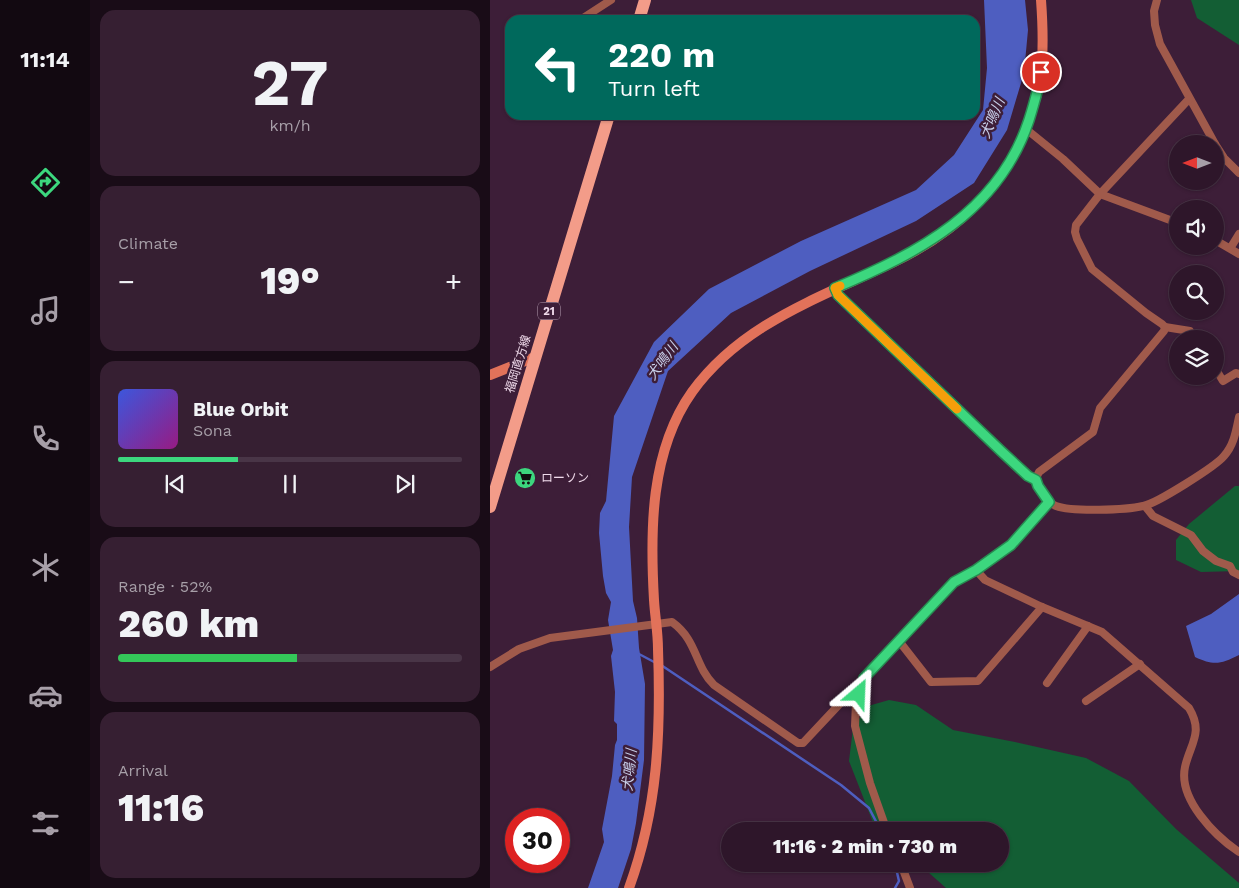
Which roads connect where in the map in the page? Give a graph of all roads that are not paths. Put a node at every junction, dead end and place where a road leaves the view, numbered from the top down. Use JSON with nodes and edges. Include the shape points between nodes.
{"nodes":[{"id":1,"x":611,"y":0,"type":"edge"},
{"id":2,"x":645,"y":0,"type":"edge"},
{"id":3,"x":1041,"y":0,"type":"edge"},
{"id":4,"x":1157,"y":0,"type":"edge"},
{"id":5,"x":588,"y":15,"type":"edge"},
{"id":6,"x":640,"y":15,"type":"edge"},
{"id":7,"x":1189,"y":99,"type":"junction"},
{"id":8,"x":607,"y":120,"type":"edge"},
{"id":9,"x":1026,"y":129,"type":"junction"},
{"id":10,"x":1210,"y":135,"type":"edge"},
{"id":11,"x":1224,"y":158,"type":"edge"},
{"id":12,"x":1239,"y":173,"type":"edge"},
{"id":13,"x":1100,"y":194,"type":"junction"},
{"id":14,"x":1169,"y":220,"type":"edge"},
{"id":15,"x":1239,"y":234,"type":"edge"},
{"id":16,"x":1224,"y":244,"type":"edge"},
{"id":17,"x":1231,"y":247,"type":"junction"},
{"id":18,"x":1239,"y":254,"type":"edge"},
{"id":19,"x":835,"y":288,"type":"junction"},
{"id":20,"x":1165,"y":327,"type":"junction"},
{"id":21,"x":1184,"y":330,"type":"edge"},
{"id":22,"x":535,"y":357,"type":"junction"},
{"id":23,"x":1239,"y":374,"type":"edge"},
{"id":24,"x":490,"y":375,"type":"edge"},
{"id":25,"x":1224,"y":380,"type":"edge"},
{"id":26,"x":1239,"y":417,"type":"edge"},
{"id":27,"x":1036,"y":480,"type":"junction"},
{"id":28,"x":1049,"y":502,"type":"junction"},
{"id":29,"x":1145,"y":506,"type":"junction"},
{"id":30,"x":490,"y":507,"type":"edge"},
{"id":31,"x":976,"y":570,"type":"junction"},
{"id":32,"x":1239,"y":575,"type":"edge"},
{"id":33,"x":1042,"y":607,"type":"junction"},
{"id":34,"x":657,"y":624,"type":"junction"},
{"id":35,"x":1088,"y":626,"type":"junction"},
{"id":36,"x":899,"y":641,"type":"junction"},
{"id":37,"x":1140,"y":664,"type":"junction"},
{"id":38,"x":490,"y":667,"type":"edge"},
{"id":39,"x":864,"y":678,"type":"junction"},
{"id":40,"x":1047,"y":684,"type":"dead end"},
{"id":41,"x":1086,"y":701,"type":"dead end"},
{"id":42,"x":884,"y":822,"type":"edge"},
{"id":43,"x":1239,"y":852,"type":"edge"},
{"id":44,"x":904,"y":872,"type":"edge"},
{"id":45,"x":629,"y":888,"type":"edge"},
{"id":46,"x":910,"y":888,"type":"edge"}],
"edges":[{"from":1,"to":5,"type":"street"},
{"from":2,"to":6,"type":"main road"},
{"from":3,"to":9,"type":"street","via":[[1040,84]]},
{"from":4,"to":7,"type":"street","via":[[1155,26],[1160,44]]},
{"from":7,"to":10,"type":"street"},
{"from":7,"to":13,"type":"street"},
{"from":8,"to":22,"type":"main road","name":"福岡直方線","number":"21"},
{"from":9,"to":13,"type":"street"},
{"from":9,"to":19,"type":"street","via":[[1000,178],[950,227],[896,261]]},
{"from":11,"to":12,"type":"street"},
{"from":13,"to":14,"type":"street"},
{"from":13,"to":20,"type":"street","via":[[1076,226],[1077,239],[1092,269]]},
{"from":15,"to":17,"type":"street"},
{"from":16,"to":17,"type":"street"},
{"from":17,"to":18,"type":"street"},
{"from":19,"to":27,"type":"street","via":[[838,295],[1014,463]]},
{"from":19,"to":34,"type":"street","via":[[786,312],[747,338],[704,377],[683,405],[665,446],[656,494],[652,553]]},
{"from":20,"to":21,"type":"street"},
{"from":20,"to":27,"type":"street","via":[[1162,335],[1100,408],[1093,432],[1039,472]]},
{"from":22,"to":24,"type":"street"},
{"from":22,"to":30,"type":"main road","name":"福岡直方線","number":"21"},
{"from":23,"to":25,"type":"street"},
{"from":26,"to":29,"type":"street","via":[[1234,440],[1224,456],[1169,494]]},
{"from":27,"to":28,"type":"street"},
{"from":28,"to":29,"type":"street","via":[[1057,506],[1100,510]]},
{"from":28,"to":31,"type":"street","via":[[1011,545]]},
{"from":29,"to":32,"type":"street","via":[[1154,516],[1191,535],[1216,561],[1230,566]]},
{"from":31,"to":33,"type":"street","via":[[985,580]]},
{"from":31,"to":36,"type":"street","via":[[954,582]]},
{"from":33,"to":35,"type":"street"},
{"from":33,"to":36,"type":"street","via":[[978,681],[931,682]]},
{"from":34,"to":38,"type":"street","via":[[550,638],[519,649]]},
{"from":34,"to":39,"type":"street","via":[[672,622],[682,630],[709,680],[798,743],[802,743]]},
{"from":34,"to":45,"type":"street","via":[[659,729],[654,792],[647,831]]},
{"from":35,"to":37,"type":"street","via":[[1102,632]]},
{"from":35,"to":40,"type":"street"},
{"from":36,"to":39,"type":"street"},
{"from":37,"to":41,"type":"street"},
{"from":37,"to":43,"type":"street","via":[[1190,708],[1195,717],[1197,728],[1185,767],[1185,788],[1207,824]]},
{"from":39,"to":42,"type":"street","via":[[856,703],[855,726]]},
{"from":44,"to":46,"type":"street"}]}
